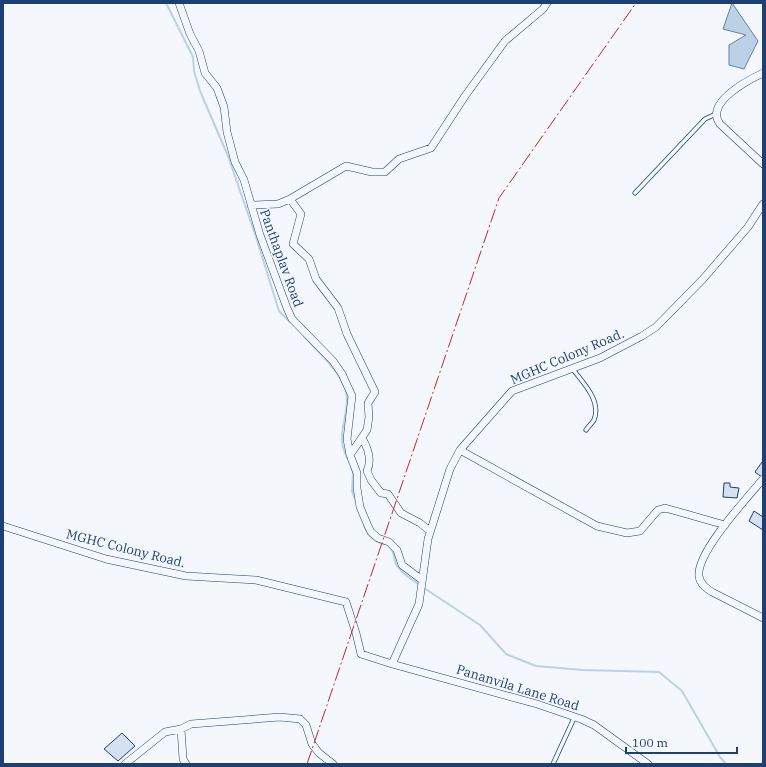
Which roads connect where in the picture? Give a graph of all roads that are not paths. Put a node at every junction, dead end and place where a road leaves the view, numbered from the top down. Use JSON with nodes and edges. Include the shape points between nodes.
{"nodes":[{"id":1,"x":179,"y":3,"type":"edge"},
{"id":2,"x":547,"y":3,"type":"edge"},
{"id":3,"x":763,"y":73,"type":"edge"},
{"id":4,"x":716,"y":114,"type":"junction"},
{"id":5,"x":763,"y":164,"type":"edge"},
{"id":6,"x":635,"y":193,"type":"dead end"},
{"id":7,"x":290,"y":199,"type":"junction"},
{"id":8,"x":763,"y":204,"type":"edge"},
{"id":9,"x":251,"y":205,"type":"junction"},
{"id":10,"x":572,"y":368,"type":"junction"},
{"id":11,"x":586,"y":430,"type":"dead end"},
{"id":12,"x":362,"y":438,"type":"junction"},
{"id":13,"x":460,"y":450,"type":"junction"},
{"id":14,"x":350,"y":455,"type":"junction"},
{"id":15,"x":763,"y":479,"type":"edge"},
{"id":16,"x":725,"y":525,"type":"junction"},
{"id":17,"x":3,"y":526,"type":"edge"},
{"id":18,"x":430,"y":531,"type":"junction"},
{"id":19,"x":422,"y":584,"type":"junction"},
{"id":20,"x":763,"y":618,"type":"edge"},
{"id":21,"x":392,"y":664,"type":"junction"},
{"id":22,"x":575,"y":716,"type":"junction"},
{"id":23,"x":181,"y":729,"type":"junction"},
{"id":24,"x":125,"y":764,"type":"edge"},
{"id":25,"x":186,"y":764,"type":"edge"},
{"id":26,"x":333,"y":764,"type":"edge"},
{"id":27,"x":553,"y":764,"type":"edge"},
{"id":28,"x":648,"y":764,"type":"edge"}],
"edges":[{"from":1,"to":9,"type":"street","name":"Panthaplav Road","via":[[199,51],[205,73],[217,88],[224,107],[235,162],[244,180]]},
{"from":2,"to":7,"type":"street","via":[[543,10],[505,42],[431,148],[399,159],[385,172],[346,166]]},
{"from":3,"to":4,"type":"street","via":[[740,85],[719,106]]},
{"from":4,"to":5,"type":"street","via":[[720,124]]},
{"from":4,"to":6,"type":"lane","via":[[705,119]]},
{"from":7,"to":9,"type":"street","via":[[278,204]]},
{"from":7,"to":12,"type":"street","via":[[301,214],[294,244],[309,259],[316,279],[338,308],[347,334],[376,392],[368,403],[368,430]]},
{"from":8,"to":10,"type":"street","name":"MGHC Colony Road.","via":[[703,279],[656,327],[607,355]]},
{"from":9,"to":14,"type":"street","name":"Panthaplav Road","via":[[292,319],[333,361],[352,396],[347,439]]},
{"from":10,"to":11,"type":"lane","via":[[592,395],[595,405],[596,412]]},
{"from":10,"to":13,"type":"street","name":"MGHC Colony Road.","via":[[512,391]]},
{"from":12,"to":14,"type":"street"},
{"from":12,"to":18,"type":"street","via":[[367,447],[370,465],[367,470],[371,480],[381,493],[388,494],[402,513]]},
{"from":13,"to":16,"type":"street","via":[[597,526],[627,533],[640,531],[658,510],[665,508]]},
{"from":13,"to":18,"type":"street","name":"MGHC Colony Road.","via":[[450,469]]},
{"from":14,"to":19,"type":"street","name":"Panthaplav Road","via":[[357,473],[360,507],[371,532],[389,542],[397,550],[402,565]]},
{"from":15,"to":16,"type":"street"},
{"from":16,"to":20,"type":"street","via":[[705,553],[698,574],[700,581],[705,588]]},
{"from":17,"to":21,"type":"street","name":"MGHC Colony Road.","via":[[106,559],[186,576],[256,580],[346,602],[361,654]]},
{"from":18,"to":19,"type":"street","name":"MGHC Colony Road."},
{"from":19,"to":21,"type":"street","name":"MGHC Colony Road.","via":[[419,604]]},
{"from":21,"to":22,"type":"street","name":"Pananvila Lane Road"},
{"from":22,"to":27,"type":"lane"},
{"from":22,"to":28,"type":"street","name":"Pananvila Lane Road","via":[[594,725]]},
{"from":23,"to":24,"type":"street","via":[[165,732]]},
{"from":23,"to":25,"type":"street","via":[[183,759]]},
{"from":23,"to":26,"type":"street","via":[[191,724],[280,717],[300,719],[306,725],[312,744]]}]}
